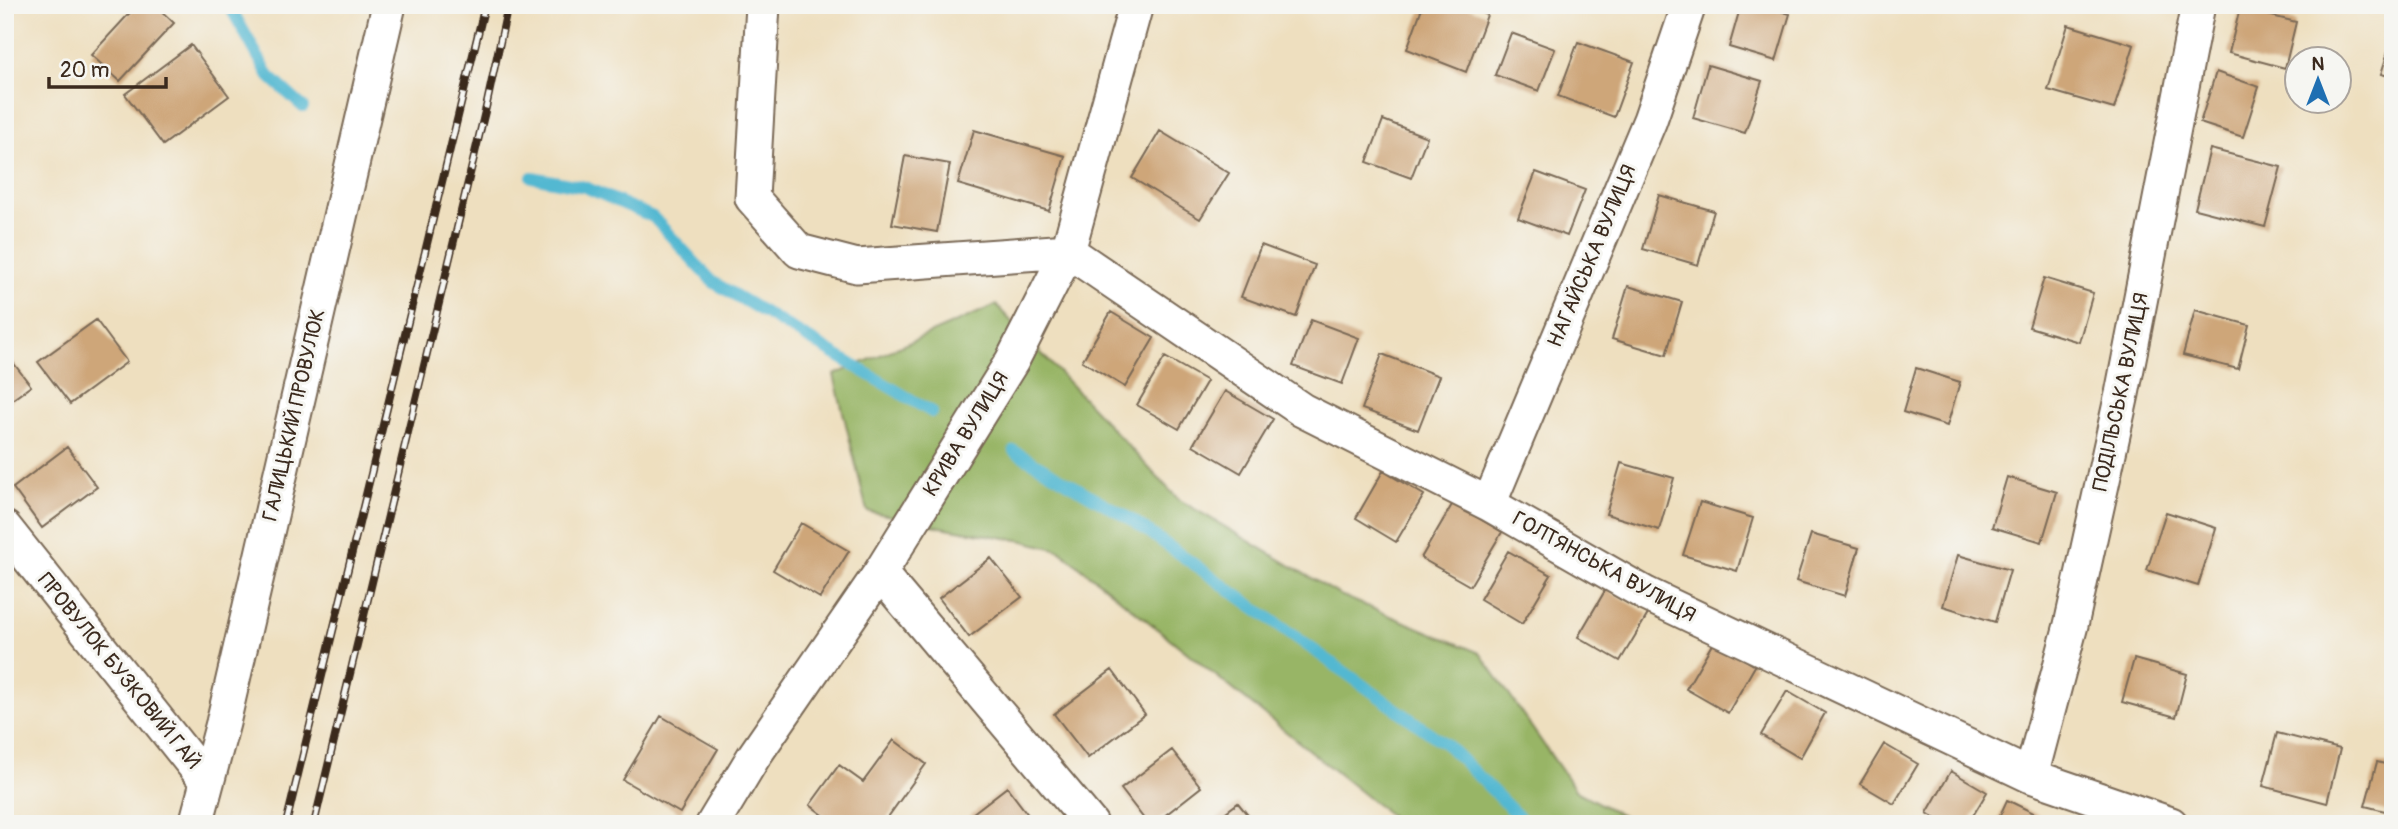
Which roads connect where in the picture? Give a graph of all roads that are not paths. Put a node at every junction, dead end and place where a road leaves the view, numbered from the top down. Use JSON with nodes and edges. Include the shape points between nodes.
{"nodes":[{"id":1,"x":389,"y":5,"type":"edge"},
{"id":2,"x":763,"y":5,"type":"edge"},
{"id":3,"x":1136,"y":5,"type":"edge"},
{"id":4,"x":1689,"y":5,"type":"edge"},
{"id":5,"x":2198,"y":5,"type":"edge"},
{"id":6,"x":1068,"y":251,"type":"junction"},
{"id":7,"x":1489,"y":504,"type":"junction"},
{"id":8,"x":5,"y":528,"type":"edge"},
{"id":9,"x":880,"y":573,"type":"junction"},
{"id":10,"x":2031,"y":776,"type":"junction"},
{"id":11,"x":207,"y":782,"type":"junction"},
{"id":12,"x":196,"y":824,"type":"edge"},
{"id":13,"x":713,"y":824,"type":"edge"},
{"id":14,"x":1091,"y":824,"type":"edge"},
{"id":15,"x":2171,"y":824,"type":"edge"}],
"edges":[{"from":1,"to":11,"type":"street","name":"ГАЛИЦЬКИЙ ПРОВУЛОК"},
{"from":2,"to":6,"type":"street","via":[[752,198],[799,251],[858,265]]},
{"from":3,"to":6,"type":"street","name":"КРИВА ВУЛИЦЯ"},
{"from":4,"to":7,"type":"street","name":"НАГАЙСЬКА ВУЛИЦЯ","via":[[1650,120]]},
{"from":5,"to":10,"type":"street","name":"ПОДІЛЬСЬКА ВУЛИЦЯ","via":[[2122,394],[2071,625]]},
{"from":6,"to":7,"type":"street","name":"ГОЛТЯНСЬКА ВУЛИЦЯ","via":[[1302,410]]},
{"from":6,"to":9,"type":"street","name":"КРИВА ВУЛИЦЯ","via":[[1012,361]]},
{"from":7,"to":10,"type":"street","name":"ГОЛТЯНСЬКА ВУЛИЦЯ","via":[[1646,594]]},
{"from":8,"to":11,"type":"street","name":"ПРОВУЛОК БУЗКОВИЙ ГАЙ"},
{"from":9,"to":13,"type":"street","name":"КРИВА ВУЛИЦЯ","via":[[754,756]]},
{"from":9,"to":14,"type":"street"},
{"from":10,"to":15,"type":"street","name":"ГОЛТЯНСЬКА ВУЛИЦЯ"},
{"from":11,"to":12,"type":"street","name":"ГАЛИЦЬКИЙ ПРОВУЛОК"}]}
